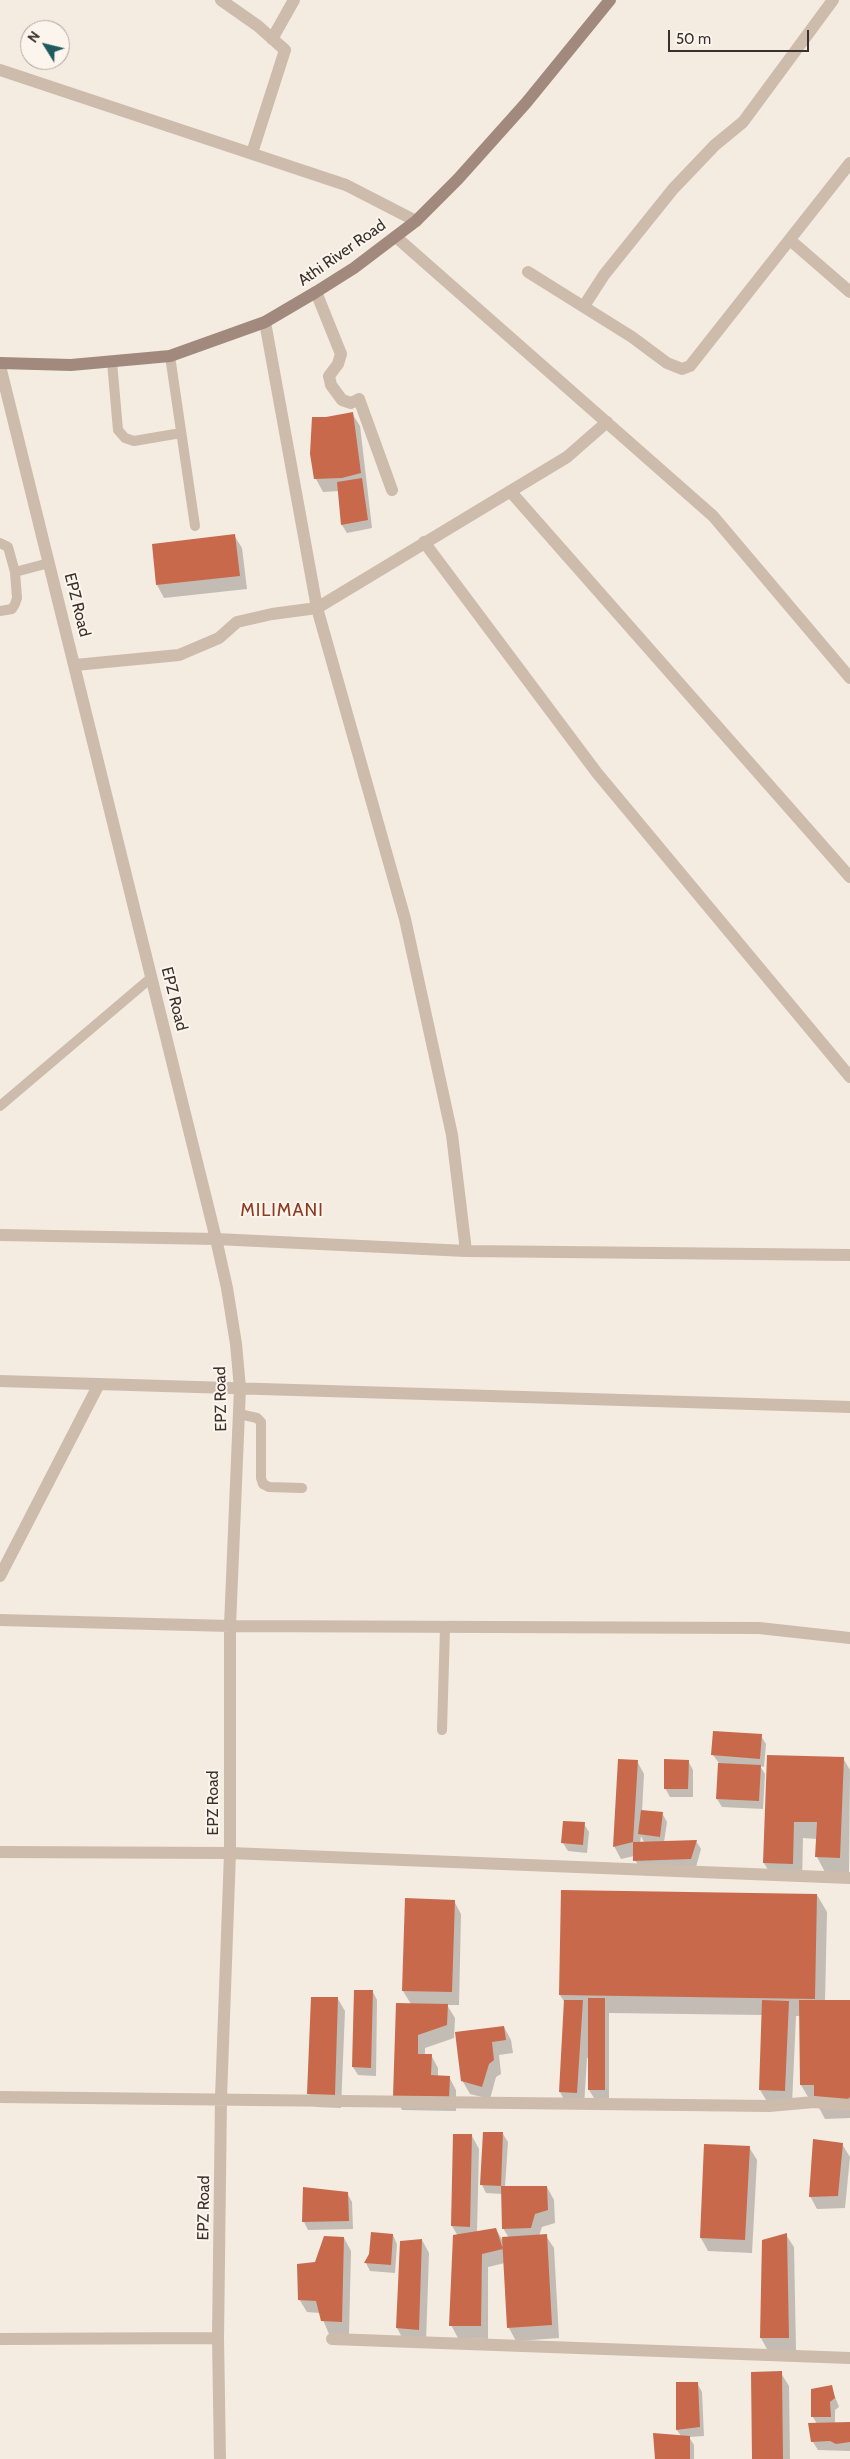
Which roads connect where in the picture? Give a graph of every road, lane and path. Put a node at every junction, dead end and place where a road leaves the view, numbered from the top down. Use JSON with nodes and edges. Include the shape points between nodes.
{"nodes":[{"id":1,"x":221,"y":0,"type":"edge"},
{"id":2,"x":294,"y":0,"type":"edge"},
{"id":3,"x":610,"y":0,"type":"edge"},
{"id":4,"x":833,"y":0,"type":"edge"},
{"id":5,"x":272,"y":38,"type":"junction"},
{"id":6,"x":0,"y":70,"type":"edge"},
{"id":7,"x":252,"y":153,"type":"junction"},
{"id":8,"x":850,"y":163,"type":"edge"},
{"id":9,"x":416,"y":221,"type":"junction"},
{"id":10,"x":396,"y":237,"type":"junction"},
{"id":11,"x":790,"y":240,"type":"junction"},
{"id":12,"x":528,"y":272,"type":"dead end"},
{"id":13,"x":316,"y":292,"type":"junction"},
{"id":14,"x":850,"y":292,"type":"edge"},
{"id":15,"x":584,"y":306,"type":"junction"},
{"id":16,"x":265,"y":322,"type":"junction"},
{"id":17,"x":170,"y":356,"type":"junction"},
{"id":18,"x":112,"y":362,"type":"junction"},
{"id":19,"x":0,"y":365,"type":"edge"},
{"id":20,"x":607,"y":422,"type":"junction"},
{"id":21,"x":181,"y":433,"type":"junction"},
{"id":22,"x":392,"y":490,"type":"dead end"},
{"id":23,"x":510,"y":491,"type":"junction"},
{"id":24,"x":195,"y":526,"type":"dead end"},
{"id":25,"x":424,"y":542,"type":"junction"},
{"id":26,"x":0,"y":543,"type":"edge"},
{"id":27,"x":49,"y":563,"type":"junction"},
{"id":28,"x":15,"y":572,"type":"junction"},
{"id":29,"x":317,"y":608,"type":"junction"},
{"id":30,"x":0,"y":611,"type":"edge"},
{"id":31,"x":75,"y":665,"type":"junction"},
{"id":32,"x":850,"y":678,"type":"edge"},
{"id":33,"x":850,"y":877,"type":"edge"},
{"id":34,"x":152,"y":977,"type":"junction"},
{"id":35,"x":850,"y":1077,"type":"edge"},
{"id":36,"x":0,"y":1106,"type":"edge"},
{"id":37,"x":0,"y":1235,"type":"edge"},
{"id":38,"x":216,"y":1239,"type":"junction"},
{"id":39,"x":466,"y":1251,"type":"junction"},
{"id":40,"x":850,"y":1255,"type":"edge"},
{"id":41,"x":0,"y":1381,"type":"edge"},
{"id":42,"x":99,"y":1384,"type":"junction"},
{"id":43,"x":240,"y":1388,"type":"junction"},
{"id":44,"x":850,"y":1407,"type":"edge"},
{"id":45,"x":239,"y":1414,"type":"junction"},
{"id":46,"x":302,"y":1488,"type":"dead end"},
{"id":47,"x":0,"y":1576,"type":"edge"},
{"id":48,"x":0,"y":1620,"type":"edge"},
{"id":49,"x":230,"y":1626,"type":"junction"},
{"id":50,"x":445,"y":1628,"type":"junction"},
{"id":51,"x":850,"y":1638,"type":"edge"},
{"id":52,"x":442,"y":1730,"type":"dead end"},
{"id":53,"x":0,"y":1852,"type":"edge"},
{"id":54,"x":230,"y":1853,"type":"junction"},
{"id":55,"x":850,"y":1878,"type":"edge"},
{"id":56,"x":0,"y":2097,"type":"edge"},
{"id":57,"x":221,"y":2098,"type":"junction"},
{"id":58,"x":850,"y":2105,"type":"edge"},
{"id":59,"x":218,"y":2338,"type":"junction"},
{"id":60,"x":0,"y":2339,"type":"edge"},
{"id":61,"x":332,"y":2339,"type":"dead end"},
{"id":62,"x":850,"y":2358,"type":"edge"},
{"id":63,"x":220,"y":2459,"type":"edge"}],
"edges":[{"from":1,"to":5,"type":"street"},
{"from":2,"to":5,"type":"street"},
{"from":3,"to":9,"type":"main road","name":"Athi River Road","via":[[526,103]]},
{"from":4,"to":15,"type":"street","via":[[743,122],[714,145],[673,188],[604,275]]},
{"from":5,"to":7,"type":"street","via":[[285,50],[284,56]]},
{"from":6,"to":7,"type":"street"},
{"from":7,"to":9,"type":"street","via":[[346,185]]},
{"from":8,"to":11,"type":"street"},
{"from":9,"to":10,"type":"main road","name":"Athi River Road"},
{"from":10,"to":13,"type":"main road","name":"Athi River Road"},
{"from":10,"to":20,"type":"street"},
{"from":11,"to":14,"type":"street"},
{"from":11,"to":15,"type":"street","via":[[690,366],[682,369]]},
{"from":12,"to":15,"type":"street"},
{"from":13,"to":16,"type":"main road","name":"Athi River Road"},
{"from":13,"to":22,"type":"street","via":[[341,354],[329,376],[331,385],[342,400],[352,403],[359,399]]},
{"from":16,"to":17,"type":"main road","name":"Athi River Road"},
{"from":16,"to":29,"type":"street"},
{"from":17,"to":18,"type":"main road","name":"Athi River Road"},
{"from":17,"to":21,"type":"lane"},
{"from":18,"to":19,"type":"main road","name":"Athi River Road"},
{"from":18,"to":21,"type":"lane","via":[[118,430],[125,438],[134,441]]},
{"from":19,"to":27,"type":"street","name":"EPZ Road"},
{"from":20,"to":23,"type":"street","via":[[568,457]]},
{"from":20,"to":32,"type":"street","via":[[713,516]]},
{"from":21,"to":24,"type":"lane"},
{"from":23,"to":25,"type":"street"},
{"from":23,"to":33,"type":"street"},
{"from":25,"to":29,"type":"street"},
{"from":25,"to":35,"type":"street","via":[[597,773]]},
{"from":26,"to":28,"type":"lane","via":[[8,547]]},
{"from":27,"to":28,"type":"lane"},
{"from":27,"to":31,"type":"street","name":"EPZ Road"},
{"from":28,"to":30,"type":"lane","via":[[18,598],[12,609]]},
{"from":29,"to":31,"type":"street","via":[[238,622],[219,638],[179,655]]},
{"from":29,"to":39,"type":"street","via":[[405,920],[452,1134]]},
{"from":31,"to":34,"type":"street","name":"EPZ Road"},
{"from":34,"to":36,"type":"lane"},
{"from":34,"to":38,"type":"street","name":"EPZ Road"},
{"from":37,"to":38,"type":"street"},
{"from":38,"to":39,"type":"street"},
{"from":38,"to":43,"type":"street","name":"EPZ Road","via":[[227,1288]]},
{"from":39,"to":40,"type":"street"},
{"from":41,"to":42,"type":"street"},
{"from":42,"to":43,"type":"street"},
{"from":42,"to":47,"type":"street"},
{"from":43,"to":44,"type":"street"},
{"from":43,"to":45,"type":"street","name":"EPZ Road"},
{"from":45,"to":46,"type":"lane","via":[[261,1422],[263,1484]]},
{"from":45,"to":49,"type":"street","name":"EPZ Road"},
{"from":48,"to":49,"type":"street"},
{"from":49,"to":50,"type":"street"},
{"from":49,"to":54,"type":"street","name":"EPZ Road"},
{"from":50,"to":51,"type":"street","via":[[759,1628]]},
{"from":50,"to":52,"type":"lane"},
{"from":53,"to":54,"type":"street"},
{"from":54,"to":55,"type":"street"},
{"from":54,"to":57,"type":"street","name":"EPZ Road"},
{"from":56,"to":57,"type":"street"},
{"from":57,"to":58,"type":"street","via":[[769,2106],[814,2102]]},
{"from":57,"to":59,"type":"street","name":"EPZ Road"},
{"from":59,"to":60,"type":"street"},
{"from":59,"to":63,"type":"street","name":"EPZ Road"},
{"from":61,"to":62,"type":"street"}]}
